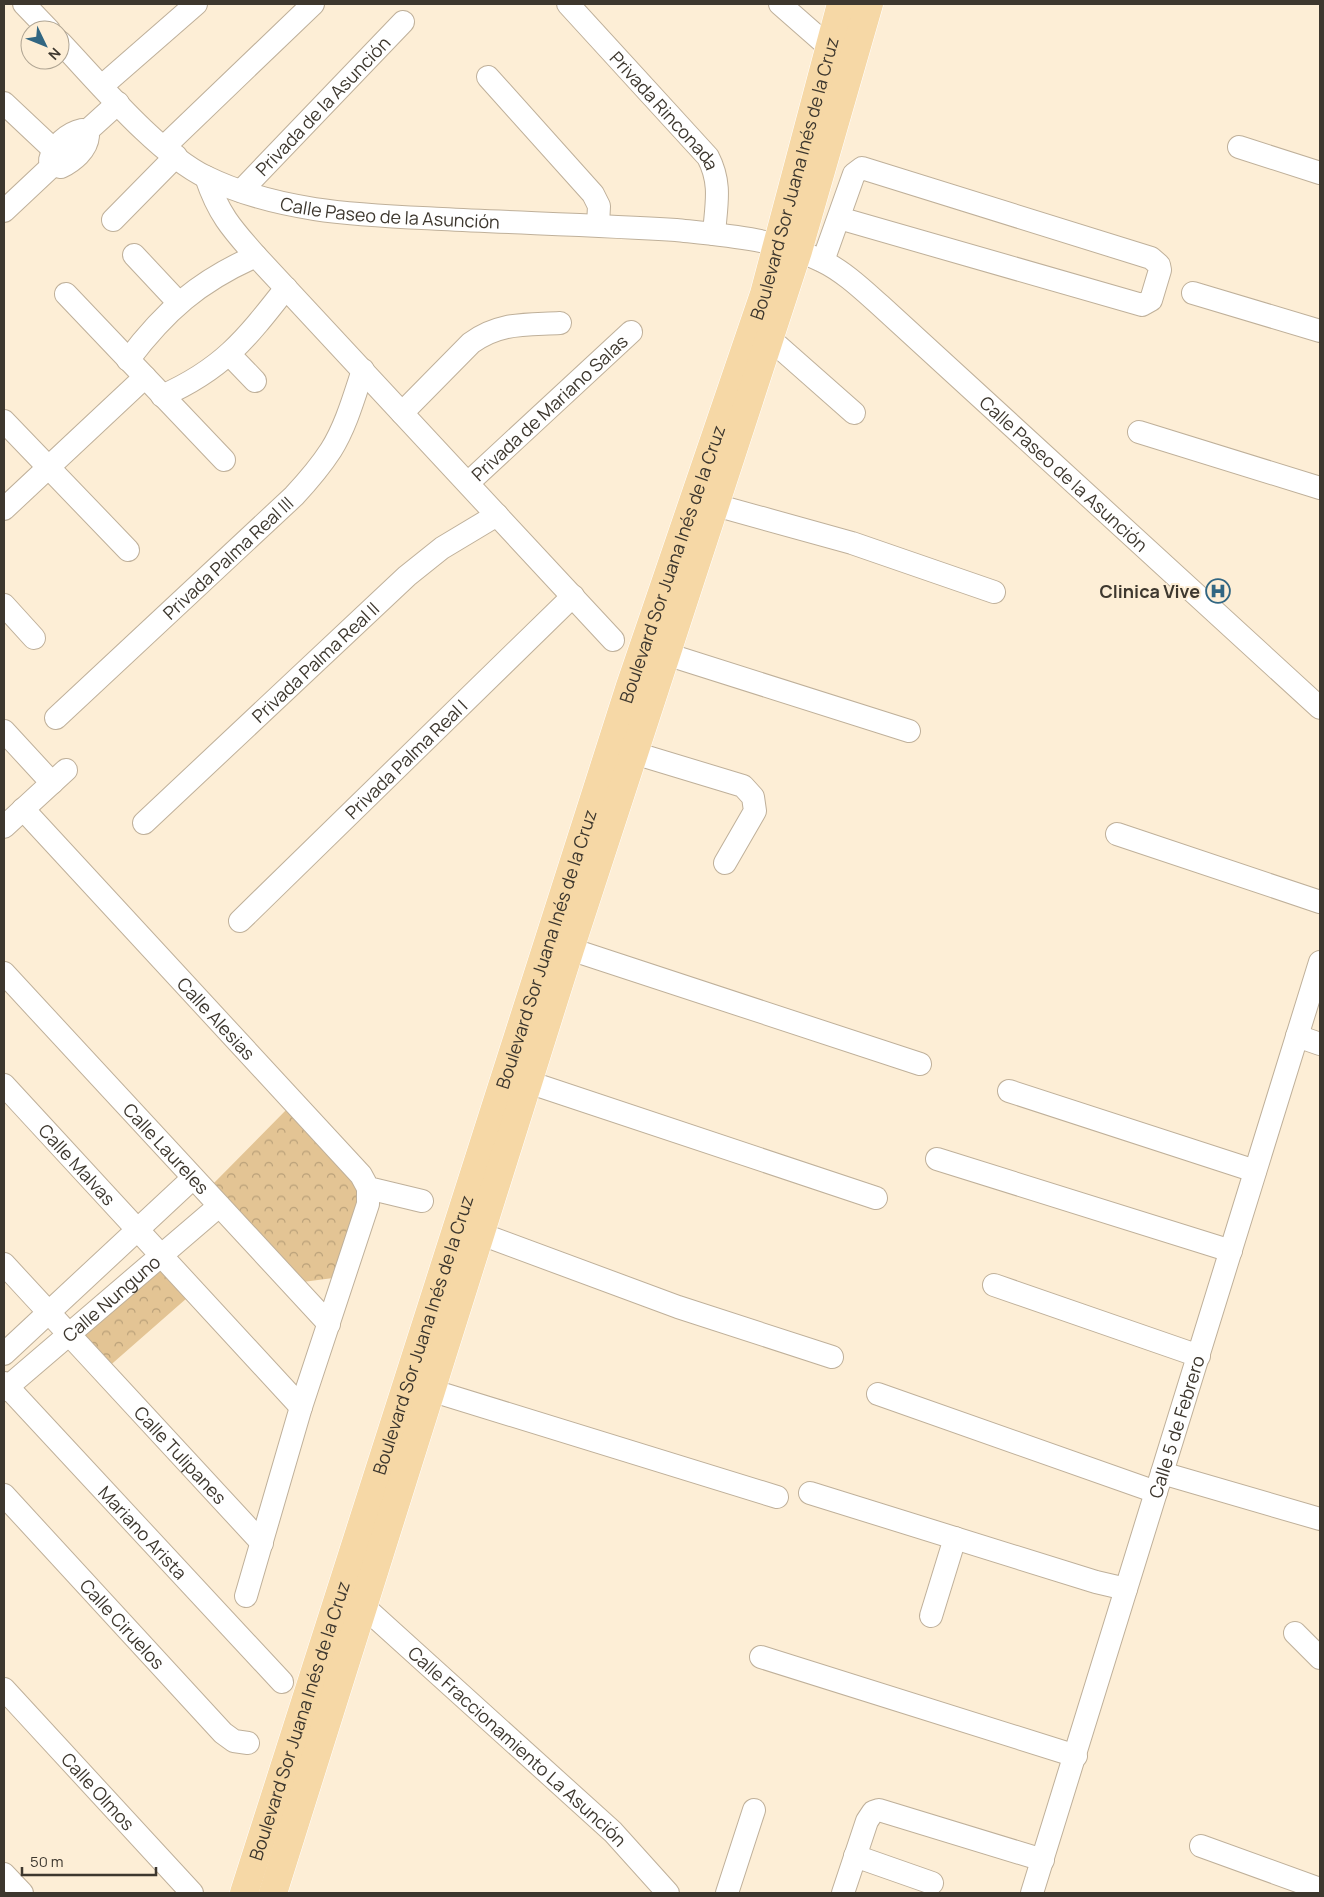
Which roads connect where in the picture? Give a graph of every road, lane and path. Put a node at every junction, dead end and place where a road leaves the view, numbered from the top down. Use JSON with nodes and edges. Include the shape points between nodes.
{"nodes":[{"id":1,"x":24,"y":4,"type":"edge"},
{"id":2,"x":196,"y":4,"type":"edge"},
{"id":3,"x":313,"y":4,"type":"edge"},
{"id":4,"x":568,"y":4,"type":"edge"},
{"id":5,"x":780,"y":4,"type":"edge"},
{"id":6,"x":841,"y":4,"type":"edge"},
{"id":7,"x":869,"y":4,"type":"edge"},
{"id":8,"x":39,"y":20,"type":"edge"},
{"id":9,"x":403,"y":22,"type":"dead end"},
{"id":10,"x":829,"y":47,"type":"junction"},
{"id":11,"x":70,"y":52,"type":"edge"},
{"id":12,"x":488,"y":77,"type":"dead end"},
{"id":13,"x":102,"y":86,"type":"junction"},
{"id":14,"x":4,"y":103,"type":"edge"},
{"id":15,"x":118,"y":103,"type":"junction"},
{"id":16,"x":1239,"y":147,"type":"dead end"},
{"id":17,"x":170,"y":152,"type":"junction"},
{"id":18,"x":53,"y":158,"type":"junction"},
{"id":19,"x":1320,"y":173,"type":"edge"},
{"id":20,"x":206,"y":177,"type":"junction"},
{"id":21,"x":242,"y":191,"type":"junction"},
{"id":22,"x":4,"y":211,"type":"edge"},
{"id":23,"x":839,"y":218,"type":"junction"},
{"id":24,"x":113,"y":220,"type":"dead end"},
{"id":25,"x":598,"y":225,"type":"junction"},
{"id":26,"x":714,"y":234,"type":"junction"},
{"id":27,"x":787,"y":248,"type":"junction"},
{"id":28,"x":134,"y":255,"type":"dead end"},
{"id":29,"x":256,"y":256,"type":"junction"},
{"id":30,"x":823,"y":261,"type":"junction"},
{"id":31,"x":286,"y":288,"type":"junction"},
{"id":32,"x":1193,"y":293,"type":"dead end"},
{"id":33,"x":66,"y":294,"type":"dead end"},
{"id":34,"x":178,"y":302,"type":"junction"},
{"id":35,"x":560,"y":323,"type":"dead end"},
{"id":36,"x":1320,"y":331,"type":"edge"},
{"id":37,"x":631,"y":332,"type":"dead end"},
{"id":38,"x":769,"y":338,"type":"junction"},
{"id":39,"x":230,"y":355,"type":"junction"},
{"id":40,"x":128,"y":360,"type":"junction"},
{"id":41,"x":363,"y":370,"type":"junction"},
{"id":42,"x":145,"y":377,"type":"junction"},
{"id":43,"x":256,"y":381,"type":"dead end"},
{"id":44,"x":162,"y":396,"type":"junction"},
{"id":45,"x":402,"y":413,"type":"junction"},
{"id":46,"x":854,"y":413,"type":"dead end"},
{"id":47,"x":4,"y":420,"type":"edge"},
{"id":48,"x":1140,"y":432,"type":"dead end"},
{"id":49,"x":224,"y":460,"type":"dead end"},
{"id":50,"x":48,"y":467,"type":"junction"},
{"id":51,"x":468,"y":483,"type":"junction"},
{"id":52,"x":1320,"y":488,"type":"edge"},
{"id":53,"x":715,"y":505,"type":"junction"},
{"id":54,"x":4,"y":509,"type":"edge"},
{"id":55,"x":497,"y":515,"type":"junction"},
{"id":56,"x":128,"y":550,"type":"dead end"},
{"id":57,"x":994,"y":592,"type":"dead end"},
{"id":58,"x":573,"y":596,"type":"junction"},
{"id":59,"x":4,"y":605,"type":"edge"},
{"id":60,"x":34,"y":638,"type":"dead end"},
{"id":61,"x":613,"y":640,"type":"dead end"},
{"id":62,"x":666,"y":654,"type":"junction"},
{"id":63,"x":1320,"y":708,"type":"edge"},
{"id":64,"x":56,"y":718,"type":"dead end"},
{"id":65,"x":4,"y":731,"type":"edge"},
{"id":66,"x":909,"y":731,"type":"dead end"},
{"id":67,"x":634,"y":753,"type":"junction"},
{"id":68,"x":23,"y":809,"type":"junction"},
{"id":69,"x":144,"y":823,"type":"dead end"},
{"id":70,"x":4,"y":827,"type":"edge"},
{"id":71,"x":1117,"y":834,"type":"dead end"},
{"id":72,"x":725,"y":863,"type":"dead end"},
{"id":73,"x":1320,"y":902,"type":"edge"},
{"id":74,"x":240,"y":921,"type":"dead end"},
{"id":75,"x":570,"y":949,"type":"junction"},
{"id":76,"x":1320,"y":962,"type":"edge"},
{"id":77,"x":4,"y":973,"type":"edge"},
{"id":78,"x":1297,"y":1036,"type":"junction"},
{"id":79,"x":1320,"y":1044,"type":"edge"},
{"id":80,"x":920,"y":1064,"type":"dead end"},
{"id":81,"x":528,"y":1082,"type":"junction"},
{"id":82,"x":4,"y":1085,"type":"edge"},
{"id":83,"x":1009,"y":1091,"type":"dead end"},
{"id":84,"x":937,"y":1159,"type":"dead end"},
{"id":85,"x":1255,"y":1171,"type":"junction"},
{"id":86,"x":193,"y":1178,"type":"junction"},
{"id":87,"x":368,"y":1188,"type":"junction"},
{"id":88,"x":876,"y":1198,"type":"dead end"},
{"id":89,"x":422,"y":1201,"type":"dead end"},
{"id":90,"x":219,"y":1206,"type":"junction"},
{"id":91,"x":482,"y":1234,"type":"junction"},
{"id":92,"x":149,"y":1243,"type":"junction"},
{"id":93,"x":1231,"y":1252,"type":"junction"},
{"id":94,"x":4,"y":1264,"type":"edge"},
{"id":95,"x":994,"y":1285,"type":"dead end"},
{"id":96,"x":49,"y":1313,"type":"junction"},
{"id":97,"x":329,"y":1324,"type":"junction"},
{"id":98,"x":69,"y":1334,"type":"junction"},
{"id":99,"x":4,"y":1354,"type":"edge"},
{"id":100,"x":1199,"y":1356,"type":"junction"},
{"id":101,"x":832,"y":1357,"type":"dead end"},
{"id":102,"x":5,"y":1387,"type":"edge"},
{"id":103,"x":430,"y":1390,"type":"junction"},
{"id":104,"x":878,"y":1394,"type":"dead end"},
{"id":105,"x":301,"y":1407,"type":"junction"},
{"id":106,"x":1159,"y":1482,"type":"junction"},
{"id":107,"x":810,"y":1493,"type":"dead end"},
{"id":108,"x":4,"y":1495,"type":"edge"},
{"id":109,"x":777,"y":1497,"type":"dead end"},
{"id":110,"x":1320,"y":1519,"type":"edge"},
{"id":111,"x":955,"y":1538,"type":"junction"},
{"id":112,"x":262,"y":1543,"type":"junction"},
{"id":113,"x":1126,"y":1589,"type":"junction"},
{"id":114,"x":246,"y":1596,"type":"dead end"},
{"id":115,"x":362,"y":1605,"type":"junction"},
{"id":116,"x":931,"y":1616,"type":"dead end"},
{"id":117,"x":1295,"y":1632,"type":"dead end"},
{"id":118,"x":761,"y":1657,"type":"dead end"},
{"id":119,"x":1320,"y":1658,"type":"edge"},
{"id":120,"x":282,"y":1682,"type":"dead end"},
{"id":121,"x":6,"y":1697,"type":"edge"},
{"id":122,"x":248,"y":1743,"type":"dead end"},
{"id":123,"x":1076,"y":1756,"type":"junction"},
{"id":124,"x":754,"y":1810,"type":"dead end"},
{"id":125,"x":1201,"y":1846,"type":"dead end"},
{"id":126,"x":855,"y":1856,"type":"junction"},
{"id":127,"x":1043,"y":1860,"type":"junction"},
{"id":128,"x":4,"y":1874,"type":"edge"},
{"id":129,"x":932,"y":1882,"type":"dead end"},
{"id":130,"x":1320,"y":1889,"type":"edge"},
{"id":131,"x":276,"y":1892,"type":"edge"},
{"id":132,"x":22,"y":1893,"type":"edge"},
{"id":133,"x":192,"y":1893,"type":"edge"},
{"id":134,"x":244,"y":1893,"type":"edge"},
{"id":135,"x":668,"y":1893,"type":"edge"},
{"id":136,"x":727,"y":1893,"type":"edge"},
{"id":137,"x":843,"y":1893,"type":"edge"},
{"id":138,"x":1032,"y":1893,"type":"edge"}],
"edges":[{"from":1,"to":8,"type":"street"},
{"from":2,"to":13,"type":"street"},
{"from":3,"to":17,"type":"street"},
{"from":4,"to":26,"type":"street","name":"Privada Rinconada","via":[[708,158],[716,173],[718,190]]},
{"from":5,"to":10,"type":"street"},
{"from":6,"to":10,"type":"main road","name":"Boulevard Sor Juana Inés de la Cruz"},
{"from":7,"to":27,"type":"main road","name":"Boulevard Sor Juana Inés de la Cruz"},
{"from":9,"to":21,"type":"street","name":"Privada de la Asunción"},
{"from":10,"to":27,"type":"main road","name":"Boulevard Sor Juana Inés de la Cruz"},
{"from":11,"to":13,"type":"street","name":"Calle Paseo de la Asunción"},
{"from":12,"to":25,"type":"street","via":[[593,194],[599,206]]},
{"from":13,"to":15,"type":"street","name":"Calle Paseo de la Asunción"},
{"from":14,"to":18,"type":"street"},
{"from":15,"to":17,"type":"street","name":"Calle Paseo de la Asunción"},
{"from":15,"to":18,"type":"street","via":[[86,132],[76,131]]},
{"from":16,"to":19,"type":"street"},
{"from":17,"to":20,"type":"street","name":"Calle Paseo de la Asunción"},
{"from":17,"to":24,"type":"street"},
{"from":18,"to":22,"type":"street"},
{"from":20,"to":21,"type":"street","name":"Calle Paseo de la Asunción"},
{"from":20,"to":29,"type":"street","via":[[214,202]]},
{"from":21,"to":25,"type":"street","name":"Calle Paseo de la Asunción","via":[[295,207],[351,214]]},
{"from":23,"to":23,"type":"street","via":[[1142,305],[1151,300],[1160,270],[1151,258],[862,168],[854,174]]},
{"from":23,"to":30,"type":"street"},
{"from":25,"to":26,"type":"street","name":"Calle Paseo de la Asunción"},
{"from":26,"to":27,"type":"street","name":"Calle Paseo de la Asunción"},
{"from":27,"to":30,"type":"street","name":"Calle Paseo de la Asunción"},
{"from":27,"to":38,"type":"main road","name":"Boulevard Sor Juana Inés de la Cruz"},
{"from":27,"to":134,"type":"main road","name":"Boulevard Sor Juana Inés de la Cruz","via":[[764,294],[640,659]]},
{"from":28,"to":34,"type":"street"},
{"from":29,"to":31,"type":"street"},
{"from":29,"to":34,"type":"street","via":[[228,268]]},
{"from":30,"to":63,"type":"street","name":"Calle Paseo de la Asunción","via":[[880,305]]},
{"from":31,"to":39,"type":"street","via":[[250,335]]},
{"from":31,"to":41,"type":"street"},
{"from":32,"to":36,"type":"street"},
{"from":33,"to":40,"type":"street"},
{"from":34,"to":40,"type":"street","via":[[151,329]]},
{"from":35,"to":45,"type":"street","via":[[498,327],[484,333]]},
{"from":37,"to":51,"type":"street","name":"Privada de Mariano Salas"},
{"from":38,"to":46,"type":"street"},
{"from":38,"to":53,"type":"main road","name":"Boulevard Sor Juana Inés de la Cruz"},
{"from":39,"to":43,"type":"street"},
{"from":39,"to":44,"type":"street","via":[[209,372]]},
{"from":40,"to":42,"type":"street"},
{"from":41,"to":45,"type":"street"},
{"from":41,"to":64,"type":"street","name":"Privada Palma Real III","via":[[331,450],[310,479]]},
{"from":42,"to":44,"type":"street"},
{"from":42,"to":50,"type":"street"},
{"from":44,"to":49,"type":"street"},
{"from":45,"to":51,"type":"street"},
{"from":47,"to":50,"type":"street"},
{"from":48,"to":52,"type":"street"},
{"from":50,"to":54,"type":"street"},
{"from":50,"to":56,"type":"street"},
{"from":51,"to":55,"type":"street"},
{"from":53,"to":57,"type":"street","via":[[852,543]]},
{"from":53,"to":62,"type":"main road","name":"Boulevard Sor Juana Inés de la Cruz"},
{"from":55,"to":58,"type":"street"},
{"from":55,"to":69,"type":"street","name":"Privada Palma Real II","via":[[442,548],[407,576]]},
{"from":58,"to":61,"type":"street"},
{"from":58,"to":74,"type":"street","name":"Privada Palma Real I"},
{"from":59,"to":60,"type":"street"},
{"from":62,"to":66,"type":"street"},
{"from":62,"to":67,"type":"main road","name":"Boulevard Sor Juana Inés de la Cruz"},
{"from":65,"to":68,"type":"street","via":[[59,777]]},
{"from":67,"to":72,"type":"street","via":[[743,786],[753,797],[755,811]]},
{"from":67,"to":75,"type":"main road","name":"Boulevard Sor Juana Inés de la Cruz"},
{"from":68,"to":70,"type":"street"},
{"from":68,"to":87,"type":"street","name":"Calle Alesias","via":[[361,1175]]},
{"from":71,"to":73,"type":"street"},
{"from":75,"to":80,"type":"street"},
{"from":75,"to":81,"type":"main road","name":"Boulevard Sor Juana Inés de la Cruz"},
{"from":76,"to":78,"type":"street","name":"Calle 5 de Febrero"},
{"from":77,"to":86,"type":"street","name":"Calle Laureles"},
{"from":78,"to":79,"type":"street"},
{"from":78,"to":85,"type":"street","name":"Calle 5 de Febrero"},
{"from":81,"to":88,"type":"street"},
{"from":81,"to":91,"type":"main road","name":"Boulevard Sor Juana Inés de la Cruz"},
{"from":82,"to":92,"type":"street","name":"Calle Malvas"},
{"from":83,"to":85,"type":"street"},
{"from":84,"to":93,"type":"street"},
{"from":85,"to":93,"type":"street","name":"Calle 5 de Febrero"},
{"from":86,"to":90,"type":"street","name":"Calle Laureles"},
{"from":86,"to":92,"type":"street","name":"Calle Nunguno"},
{"from":87,"to":89,"type":"street"},
{"from":87,"to":97,"type":"street","via":[[368,1204]]},
{"from":90,"to":92,"type":"street","name":"Calle Nunguno"},
{"from":90,"to":97,"type":"street","name":"Calle Laureles"},
{"from":91,"to":101,"type":"street","via":[[678,1307]]},
{"from":91,"to":103,"type":"main road","name":"Boulevard Sor Juana Inés de la Cruz"},
{"from":92,"to":96,"type":"street","name":"Calle Nunguno"},
{"from":92,"to":98,"type":"street","name":"Calle Nunguno"},
{"from":92,"to":105,"type":"street"},
{"from":93,"to":100,"type":"street","name":"Calle 5 de Febrero"},
{"from":94,"to":96,"type":"street","name":"Calle Tulipanes"},
{"from":95,"to":100,"type":"street"},
{"from":96,"to":98,"type":"street","name":"Calle Tulipanes"},
{"from":96,"to":99,"type":"street","name":"Calle Nunguno"},
{"from":97,"to":105,"type":"street"},
{"from":98,"to":102,"type":"street","name":"Calle Nunguno"},
{"from":98,"to":112,"type":"street","name":"Calle Tulipanes"},
{"from":100,"to":106,"type":"street","name":"Calle 5 de Febrero"},
{"from":102,"to":120,"type":"street","name":"Mariano Arista"},
{"from":103,"to":109,"type":"street"},
{"from":103,"to":115,"type":"main road","name":"Boulevard Sor Juana Inés de la Cruz"},
{"from":104,"to":106,"type":"street"},
{"from":105,"to":112,"type":"street"},
{"from":106,"to":110,"type":"street"},
{"from":106,"to":113,"type":"street","name":"Calle 5 de Febrero"},
{"from":107,"to":111,"type":"street"},
{"from":108,"to":122,"type":"street","name":"Calle Ciruelos","via":[[224,1733],[234,1741]]},
{"from":111,"to":113,"type":"street"},
{"from":111,"to":116,"type":"street"},
{"from":112,"to":114,"type":"street"},
{"from":113,"to":123,"type":"street","name":"Calle 5 de Febrero"},
{"from":115,"to":131,"type":"main road","name":"Boulevard Sor Juana Inés de la Cruz"},
{"from":115,"to":135,"type":"street","name":"Calle Fraccionamiento La Asunción","via":[[613,1832]]},
{"from":117,"to":119,"type":"street"},
{"from":118,"to":123,"type":"street"},
{"from":121,"to":133,"type":"street","name":"Calle Olmos"},
{"from":123,"to":127,"type":"street","name":"Calle 5 de Febrero"},
{"from":124,"to":136,"type":"street"},
{"from":125,"to":130,"type":"street"},
{"from":126,"to":127,"type":"street","via":[[867,1821],[873,1812],[885,1810]]},
{"from":126,"to":129,"type":"street"},
{"from":126,"to":137,"type":"street"},
{"from":127,"to":138,"type":"street","name":"Calle 5 de Febrero"},
{"from":128,"to":132,"type":"street"}]}
